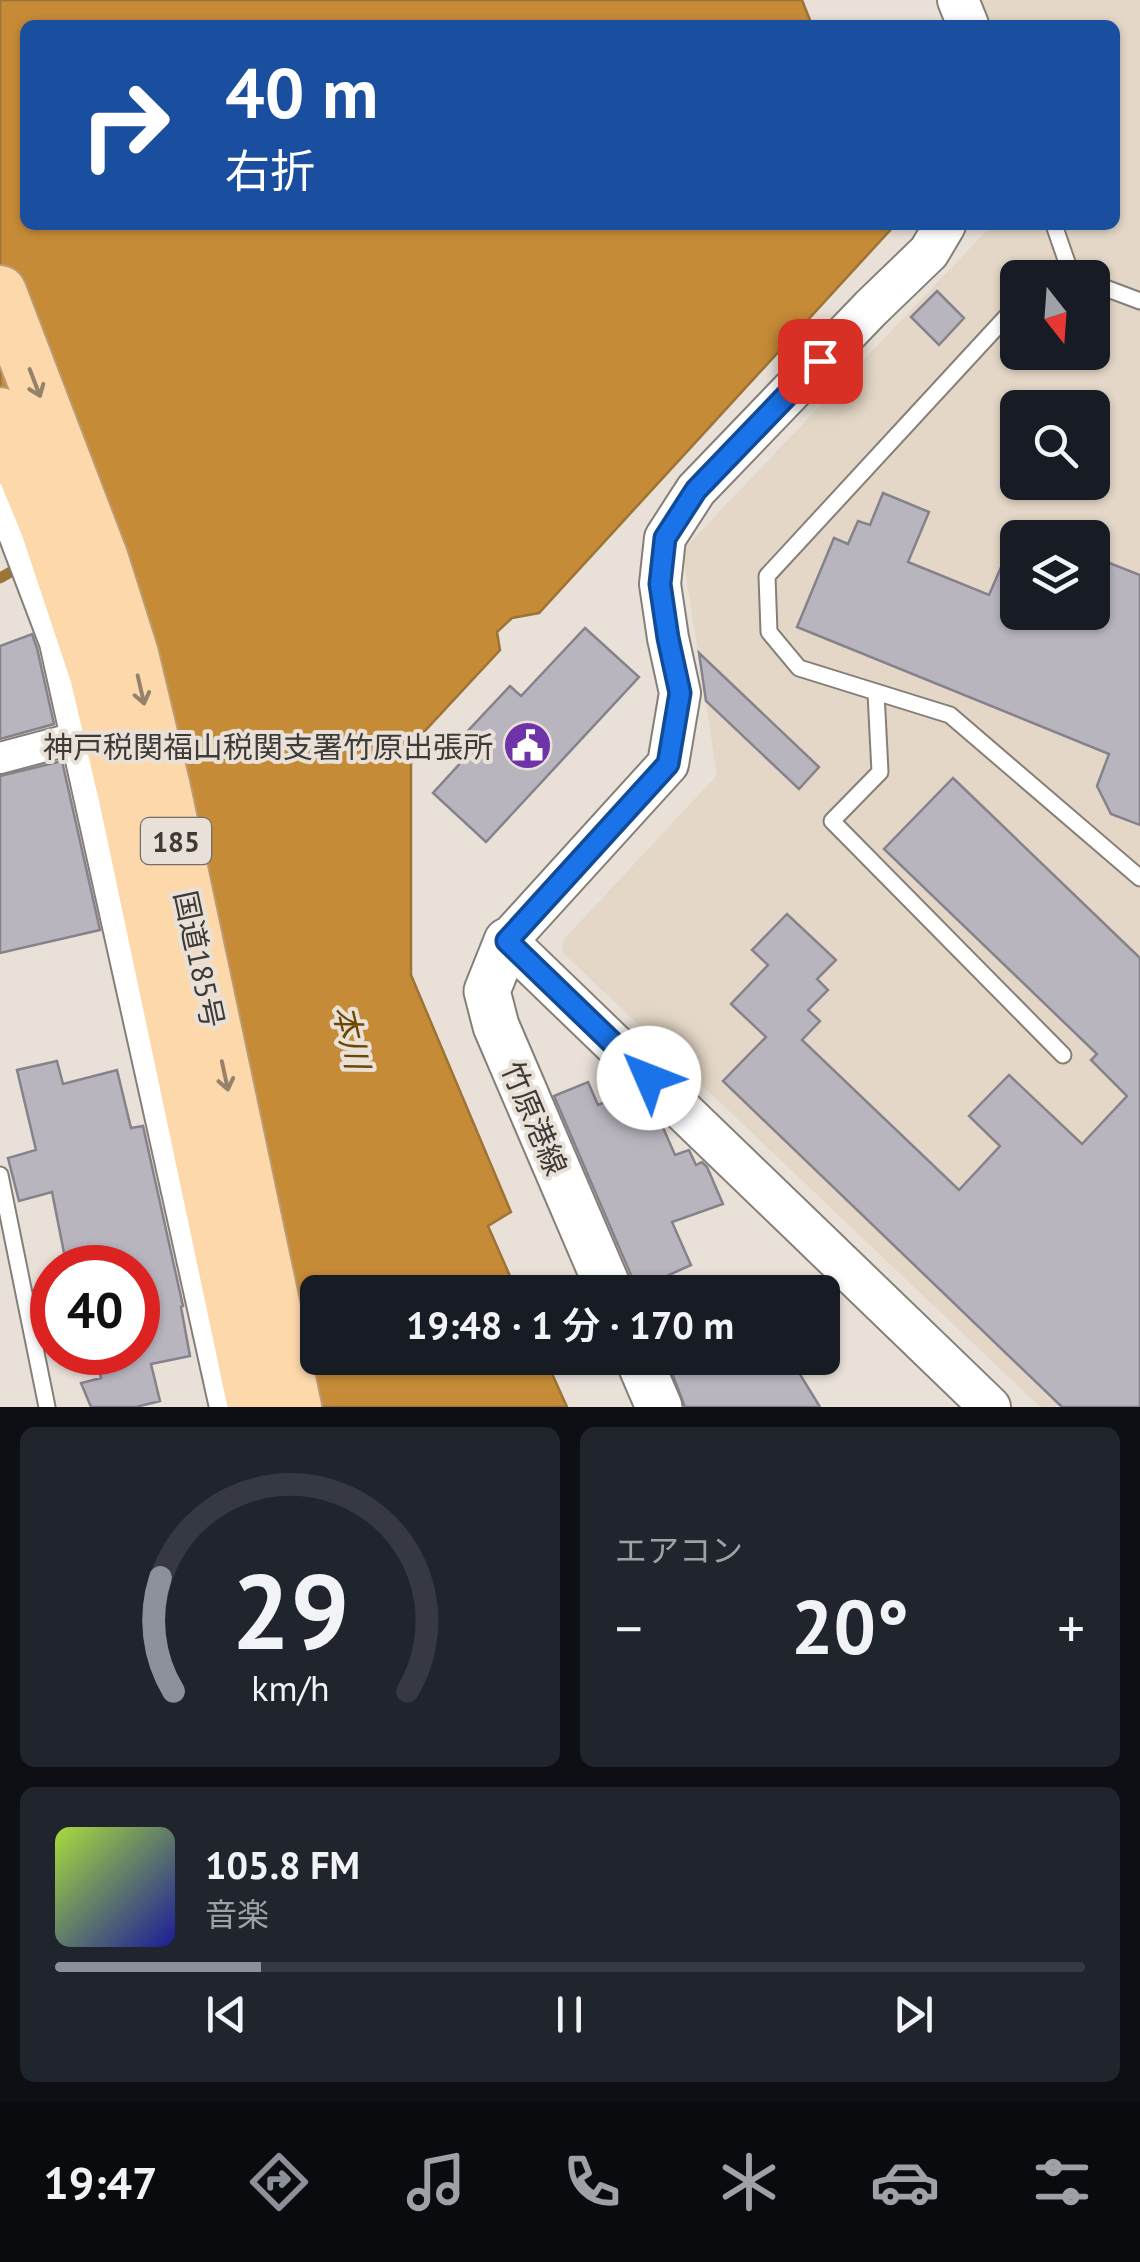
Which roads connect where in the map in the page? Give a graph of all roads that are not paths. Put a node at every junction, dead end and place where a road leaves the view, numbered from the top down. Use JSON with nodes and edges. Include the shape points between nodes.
{"nodes":[{"id":1,"x":942,"y":230,"type":"edge"},
{"id":2,"x":1056,"y":230,"type":"edge"},
{"id":3,"x":1066,"y":260,"type":"edge"},
{"id":4,"x":1110,"y":290,"type":"edge"},
{"id":5,"x":0,"y":292,"type":"edge"},
{"id":6,"x":1140,"y":302,"type":"edge"},
{"id":7,"x":1000,"y":324,"type":"edge"},
{"id":8,"x":0,"y":414,"type":"edge"},
{"id":9,"x":0,"y":498,"type":"edge"},
{"id":10,"x":13,"y":549,"type":"edge"},
{"id":11,"x":876,"y":692,"type":"junction"},
{"id":12,"x":91,"y":733,"type":"junction"},
{"id":13,"x":0,"y":758,"type":"edge"},
{"id":14,"x":1140,"y":878,"type":"edge"},
{"id":15,"x":507,"y":941,"type":"junction"},
{"id":16,"x":1063,"y":1055,"type":"dead end"},
{"id":17,"x":0,"y":1175,"type":"edge"},
{"id":18,"x":603,"y":1275,"type":"edge"},
{"id":19,"x":645,"y":1375,"type":"edge"},
{"id":20,"x":47,"y":1407,"type":"edge"},
{"id":21,"x":224,"y":1407,"type":"edge"},
{"id":22,"x":254,"y":1407,"type":"edge"},
{"id":23,"x":295,"y":1407,"type":"edge"},
{"id":24,"x":659,"y":1407,"type":"edge"},
{"id":25,"x":990,"y":1407,"type":"edge"}],
"edges":[{"from":1,"to":15,"type":"street","via":[[929,252],[696,490],[665,538],[660,584],[680,693],[668,764]]},
{"from":2,"to":3,"type":"lane"},
{"from":4,"to":6,"type":"lane"},
{"from":5,"to":23,"type":"highway","name":"国道185号","number":"185","one_way":true,"via":[[132,654]]},
{"from":7,"to":11,"type":"lane","via":[[767,576],[769,632],[798,668]]},
{"from":8,"to":12,"type":"highway","name":"国道185号","number":"185","via":[[96,675]]},
{"from":9,"to":10,"type":"street"},
{"from":10,"to":12,"type":"street"},
{"from":11,"to":14,"type":"lane","via":[[950,715]]},
{"from":11,"to":16,"type":"lane","via":[[880,772],[832,821]]},
{"from":12,"to":13,"type":"street"},
{"from":12,"to":21,"type":"street"},
{"from":12,"to":22,"type":"highway","name":"国道185号","number":"185"},
{"from":15,"to":18,"type":"main road","name":"竹原港線","via":[[487,991],[496,1026]]},
{"from":15,"to":25,"type":"street"},
{"from":17,"to":20,"type":"lane"},
{"from":19,"to":24,"type":"main road"}]}
